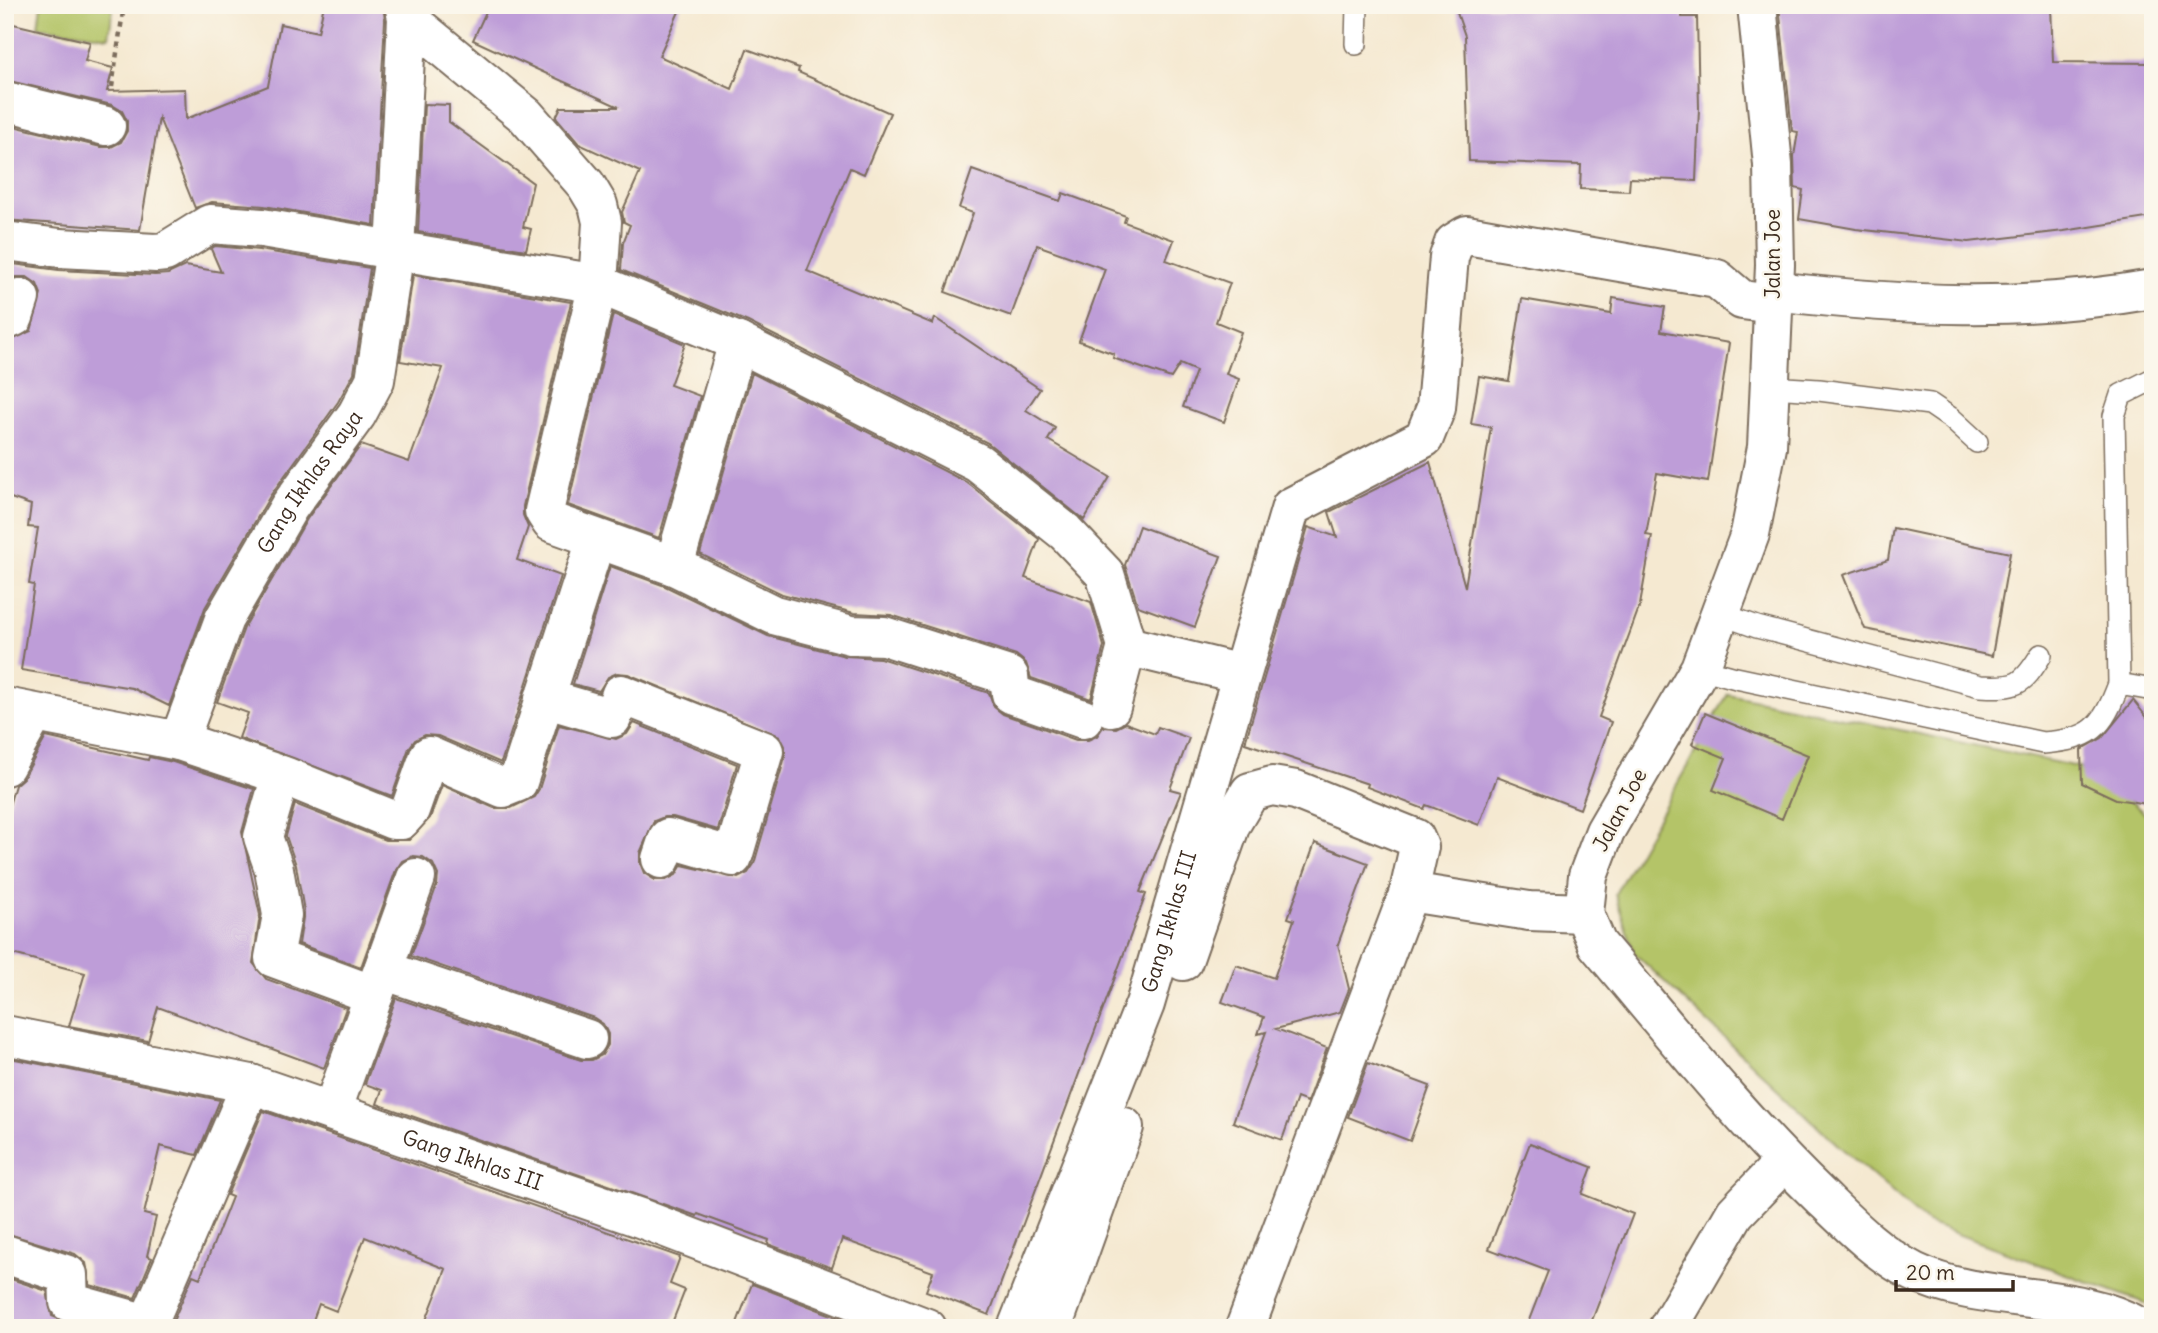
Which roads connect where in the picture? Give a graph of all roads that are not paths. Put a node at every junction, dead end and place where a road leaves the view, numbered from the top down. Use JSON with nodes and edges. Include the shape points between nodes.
{"nodes":[{"id":1,"x":1357,"y":5,"type":"edge"},
{"id":2,"x":1757,"y":5,"type":"edge"},
{"id":3,"x":406,"y":11,"type":"edge"},
{"id":4,"x":1356,"y":44,"type":"dead end"},
{"id":5,"x":5,"y":101,"type":"edge"},
{"id":6,"x":106,"y":125,"type":"road end"},
{"id":7,"x":5,"y":241,"type":"edge"},
{"id":8,"x":396,"y":250,"type":"junction"},
{"id":9,"x":597,"y":284,"type":"junction"},
{"id":10,"x":1774,"y":287,"type":"junction"},
{"id":11,"x":2153,"y":289,"type":"edge"},
{"id":12,"x":738,"y":342,"type":"junction"},
{"id":13,"x":2153,"y":379,"type":"edge"},
{"id":14,"x":1769,"y":387,"type":"junction"},
{"id":15,"x":1977,"y":442,"type":"dead end"},
{"id":16,"x":596,"y":540,"type":"junction"},
{"id":17,"x":674,"y":566,"type":"junction"},
{"id":18,"x":1721,"y":614,"type":"junction"},
{"id":19,"x":1127,"y":646,"type":"junction"},
{"id":20,"x":2041,"y":655,"type":"dead end"},
{"id":21,"x":1700,"y":668,"type":"junction"},
{"id":22,"x":1241,"y":674,"type":"junction"},
{"id":23,"x":2119,"y":684,"type":"junction"},
{"id":24,"x":2153,"y":690,"type":"edge"},
{"id":25,"x":544,"y":698,"type":"junction"},
{"id":26,"x":20,"y":711,"type":"edge"},
{"id":27,"x":179,"y":741,"type":"junction"},
{"id":28,"x":5,"y":766,"type":"edge"},
{"id":29,"x":281,"y":775,"type":"junction"},
{"id":30,"x":660,"y":859,"type":"dead end"},
{"id":31,"x":416,"y":878,"type":"dead end"},
{"id":32,"x":1409,"y":892,"type":"junction"},
{"id":33,"x":1584,"y":913,"type":"junction"},
{"id":34,"x":379,"y":982,"type":"junction"},
{"id":35,"x":5,"y":1035,"type":"edge"},
{"id":36,"x":587,"y":1039,"type":"dead end"},
{"id":37,"x":251,"y":1084,"type":"junction"},
{"id":38,"x":332,"y":1111,"type":"junction"},
{"id":39,"x":1784,"y":1161,"type":"junction"},
{"id":40,"x":5,"y":1254,"type":"edge"},
{"id":41,"x":147,"y":1326,"type":"edge"},
{"id":42,"x":927,"y":1328,"type":"edge"},
{"id":43,"x":1017,"y":1328,"type":"edge"},
{"id":44,"x":1052,"y":1328,"type":"edge"},
{"id":45,"x":1245,"y":1328,"type":"edge"},
{"id":46,"x":1668,"y":1328,"type":"edge"},
{"id":47,"x":2141,"y":1328,"type":"edge"}],
"edges":[{"from":1,"to":4,"type":"lane"},
{"from":2,"to":10,"type":"street","name":"Jalan Joe","via":[[1773,165]]},
{"from":3,"to":8,"type":"street","name":"Gang Ikhlas Raya"},
{"from":3,"to":9,"type":"street","via":[[526,116],[586,185],[602,222]]},
{"from":5,"to":6,"type":"street"},
{"from":7,"to":8,"type":"street","via":[[156,253],[218,223]]},
{"from":8,"to":9,"type":"street"},
{"from":8,"to":27,"type":"street","name":"Gang Ikhlas Raya","via":[[375,380],[357,414],[289,507],[224,619]]},
{"from":9,"to":12,"type":"street"},
{"from":9,"to":16,"type":"street","via":[[544,511],[557,527]]},
{"from":10,"to":11,"type":"street","via":[[1953,307],[2092,300]]},
{"from":10,"to":14,"type":"street","name":"Jalan Joe"},
{"from":10,"to":22,"type":"street","name":"Gang Ikhlas III","via":[[1742,300],[1717,279],[1467,235],[1458,238],[1449,257],[1436,408],[1424,438],[1291,507]]},
{"from":12,"to":17,"type":"street"},
{"from":12,"to":19,"type":"street","via":[[978,463],[1065,532],[1105,574]]},
{"from":13,"to":23,"type":"lane","via":[[2121,395],[2114,416]]},
{"from":14,"to":15,"type":"lane","via":[[1930,404]]},
{"from":14,"to":18,"type":"street","name":"Jalan Joe","via":[[1767,447],[1751,534]]},
{"from":16,"to":17,"type":"street"},
{"from":16,"to":25,"type":"street"},
{"from":17,"to":19,"type":"street","via":[[774,615],[851,635],[884,636],[1009,676],[1011,694],[1097,713]]},
{"from":18,"to":20,"type":"lane","via":[[1980,686],[2003,688],[2026,680]]},
{"from":18,"to":21,"type":"street","name":"Jalan Joe"},
{"from":19,"to":22,"type":"street"},
{"from":21,"to":23,"type":"lane","via":[[2043,743],[2095,731],[2108,714]]},
{"from":21,"to":33,"type":"street","name":"Jalan Joe","via":[[1605,831],[1588,876]]},
{"from":22,"to":43,"type":"street","name":"Gang Ikhlas III","via":[[1145,1004]]},
{"from":23,"to":24,"type":"lane"},
{"from":25,"to":29,"type":"street","via":[[518,782],[503,788],[429,756],[410,810],[401,820]]},
{"from":25,"to":30,"type":"street","via":[[612,718],[621,694],[764,751],[733,857],[668,838]]},
{"from":26,"to":27,"type":"street"},
{"from":26,"to":28,"type":"street"},
{"from":27,"to":29,"type":"street"},
{"from":29,"to":34,"type":"street","via":[[263,837],[282,915],[274,958]]},
{"from":31,"to":34,"type":"street"},
{"from":32,"to":33,"type":"street","via":[[1529,911]]},
{"from":32,"to":44,"type":"street","via":[[1419,847],[1406,832],[1296,790],[1272,786],[1250,792],[1231,824]]},
{"from":32,"to":45,"type":"street"},
{"from":33,"to":39,"type":"street","name":"Jalan Joe","via":[[1597,944]]},
{"from":34,"to":36,"type":"street"},
{"from":34,"to":38,"type":"street"},
{"from":35,"to":37,"type":"street","name":"Gang Ikhlas III"},
{"from":37,"to":38,"type":"street","name":"Gang Ikhlas III"},
{"from":37,"to":41,"type":"street"},
{"from":38,"to":42,"type":"street","name":"Gang Ikhlas III","via":[[640,1218]]},
{"from":39,"to":46,"type":"street","via":[[1735,1213]]},
{"from":39,"to":47,"type":"street","name":"Jalan Joe","via":[[1859,1234],[1913,1271],[1945,1283],[2082,1307]]},
{"from":40,"to":41,"type":"street","via":[[68,1275],[67,1301]]}]}
